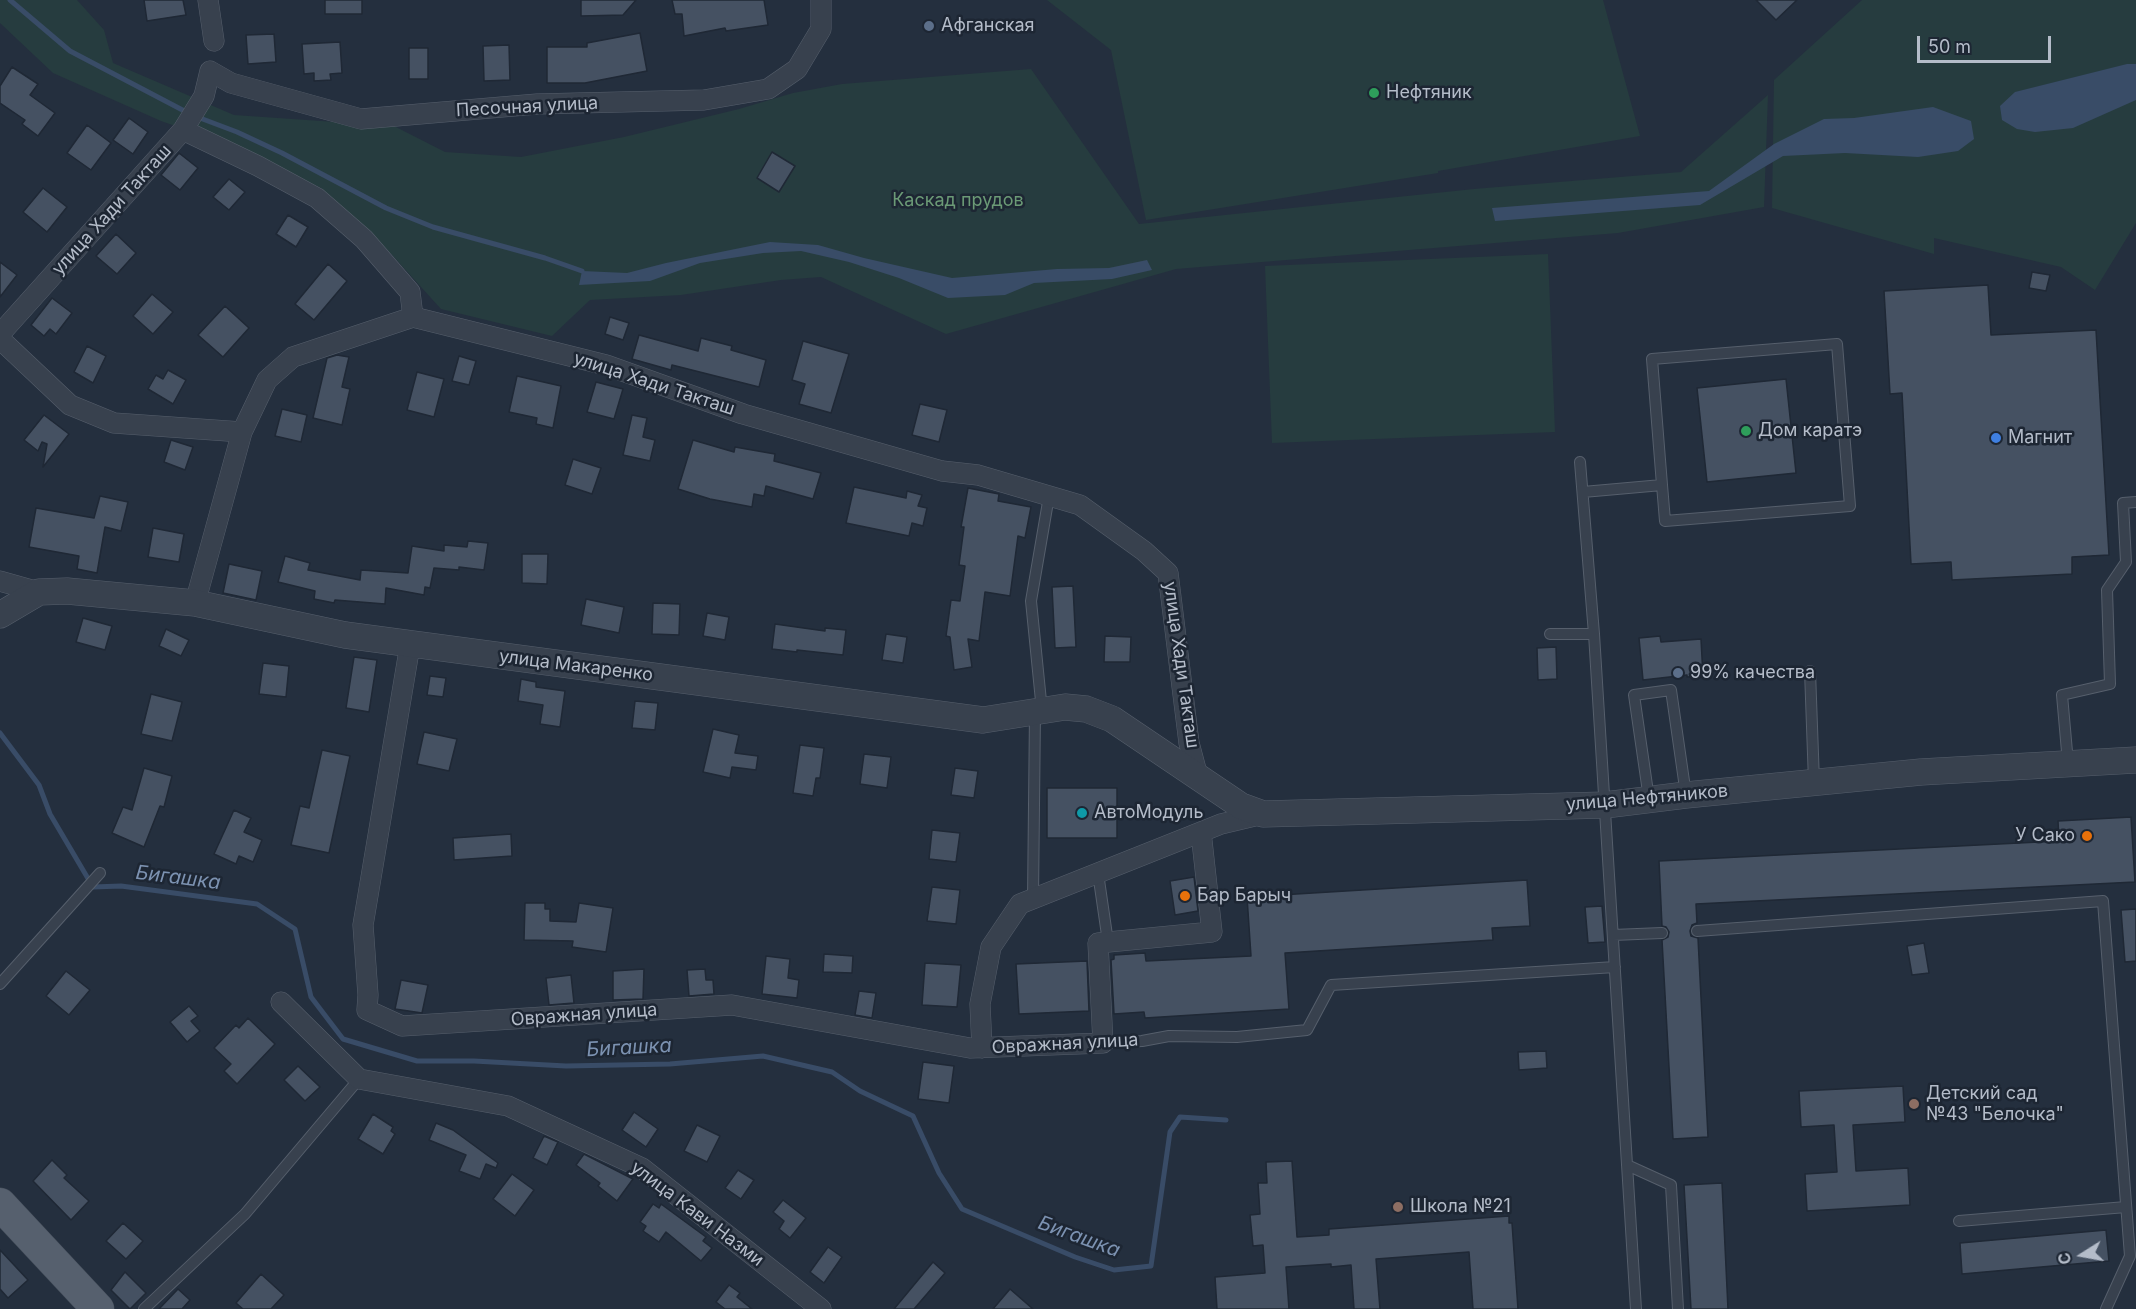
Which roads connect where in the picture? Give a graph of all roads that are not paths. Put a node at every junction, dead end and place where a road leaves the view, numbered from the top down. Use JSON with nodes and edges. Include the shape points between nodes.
{"nodes":[{"id":1,"x":208,"y":0,"type":"edge"},
{"id":2,"x":821,"y":0,"type":"edge"},
{"id":3,"x":214,"y":41,"type":"dead end"},
{"id":4,"x":183,"y":130,"type":"junction"},
{"id":5,"x":413,"y":317,"type":"junction"},
{"id":6,"x":0,"y":334,"type":"edge"},
{"id":7,"x":0,"y":339,"type":"edge"},
{"id":8,"x":242,"y":432,"type":"junction"},
{"id":9,"x":1580,"y":462,"type":"dead end"},
{"id":10,"x":1662,"y":485,"type":"junction"},
{"id":11,"x":1583,"y":492,"type":"junction"},
{"id":12,"x":1049,"y":496,"type":"junction"},
{"id":13,"x":2136,"y":502,"type":"edge"},
{"id":14,"x":0,"y":581,"type":"edge"},
{"id":15,"x":39,"y":592,"type":"junction"},
{"id":16,"x":195,"y":603,"type":"junction"},
{"id":17,"x":0,"y":615,"type":"edge"},
{"id":18,"x":1550,"y":634,"type":"dead end"},
{"id":19,"x":1594,"y":634,"type":"junction"},
{"id":20,"x":410,"y":645,"type":"junction"},
{"id":21,"x":1810,"y":671,"type":"dead end"},
{"id":22,"x":1038,"y":711,"type":"junction"},
{"id":23,"x":1112,"y":719,"type":"joint"},
{"id":24,"x":2136,"y":760,"type":"edge"},
{"id":25,"x":2068,"y":763,"type":"junction"},
{"id":26,"x":1198,"y":777,"type":"junction"},
{"id":27,"x":1814,"y":782,"type":"junction"},
{"id":28,"x":1686,"y":795,"type":"junction"},
{"id":29,"x":1649,"y":799,"type":"junction"},
{"id":30,"x":1605,"y":805,"type":"junction"},
{"id":31,"x":1263,"y":814,"type":"junction"},
{"id":32,"x":1201,"y":832,"type":"junction"},
{"id":33,"x":100,"y":873,"type":"dead end"},
{"id":34,"x":1098,"y":873,"type":"junction"},
{"id":35,"x":1033,"y":898,"type":"junction"},
{"id":36,"x":1697,"y":931,"type":"dead end"},
{"id":37,"x":1662,"y":933,"type":"dead end"},
{"id":38,"x":1612,"y":935,"type":"junction"},
{"id":39,"x":1108,"y":942,"type":"junction"},
{"id":40,"x":1615,"y":967,"type":"junction"},
{"id":41,"x":0,"y":984,"type":"edge"},
{"id":42,"x":281,"y":1002,"type":"dead end"},
{"id":43,"x":1103,"y":1043,"type":"junction"},
{"id":44,"x":982,"y":1048,"type":"junction"},
{"id":45,"x":359,"y":1079,"type":"junction"},
{"id":46,"x":1627,"y":1165,"type":"junction"},
{"id":47,"x":0,"y":1204,"type":"edge"},
{"id":48,"x":2126,"y":1207,"type":"junction"},
{"id":49,"x":1959,"y":1221,"type":"dead end"},
{"id":50,"x":2133,"y":1256,"type":"edge"},
{"id":51,"x":98,"y":1309,"type":"edge"},
{"id":52,"x":144,"y":1309,"type":"edge"},
{"id":53,"x":821,"y":1309,"type":"edge"},
{"id":54,"x":1636,"y":1309,"type":"edge"},
{"id":55,"x":1678,"y":1309,"type":"edge"},
{"id":56,"x":2106,"y":1309,"type":"edge"}],
"edges":[{"from":1,"to":3,"type":"street"},
{"from":2,"to":4,"type":"street","name":"Песочная улица","via":[[820,29],[797,69],[768,89],[715,98],[537,104],[361,120],[231,83],[210,71],[204,96]]},
{"from":4,"to":5,"type":"street","name":"улица Хади Такташ","via":[[317,198],[364,239],[410,292]]},
{"from":4,"to":6,"type":"street","name":"улица Хади Такташ"},
{"from":5,"to":8,"type":"street","via":[[292,357],[267,380]]},
{"from":5,"to":12,"type":"street","name":"улица Хади Такташ","via":[[606,365],[743,414],[942,471],[978,476]]},
{"from":7,"to":8,"type":"street","via":[[70,405],[114,423]]},
{"from":8,"to":16,"type":"street"},
{"from":9,"to":11,"type":"lane"},
{"from":10,"to":10,"type":"lane","via":[[1665,521],[1850,506],[1837,344],[1652,359]]},
{"from":10,"to":11,"type":"lane"},
{"from":11,"to":19,"type":"lane"},
{"from":12,"to":22,"type":"lane","via":[[1030,601]]},
{"from":12,"to":26,"type":"street","name":"улица Хади Такташ","via":[[1080,505],[1168,573],[1189,743]]},
{"from":13,"to":25,"type":"lane","via":[[2123,503],[2126,561],[2107,590],[2110,684],[2062,695]]},
{"from":14,"to":15,"type":"street","name":"улица Макаренко"},
{"from":15,"to":16,"type":"street","name":"улица Макаренко","via":[[68,591]]},
{"from":15,"to":17,"type":"street","name":"улица Макаренко"},
{"from":16,"to":20,"type":"street","name":"улица Макаренко"},
{"from":18,"to":19,"type":"lane"},
{"from":19,"to":30,"type":"lane"},
{"from":20,"to":22,"type":"street","name":"улица Макаренко","via":[[983,720]]},
{"from":20,"to":44,"type":"street","name":"Овражная улица","via":[[363,925],[367,1010],[402,1026],[732,1005]]},
{"from":21,"to":27,"type":"lane"},
{"from":22,"to":23,"type":"street","name":"улица Макаренко","via":[[1086,709]]},
{"from":22,"to":35,"type":"lane"},
{"from":23,"to":26,"type":"street","name":"улица Нефтяников"},
{"from":24,"to":25,"type":"street","name":"улица Нефтяников"},
{"from":25,"to":27,"type":"street","name":"улица Нефтяников"},
{"from":26,"to":31,"type":"street","name":"улица Нефтяников","via":[[1241,806]]},
{"from":27,"to":28,"type":"street","name":"улица Нефтяников"},
{"from":28,"to":29,"type":"street","name":"улица Нефтяников"},
{"from":28,"to":29,"type":"lane","via":[[1671,690],[1634,695]]},
{"from":29,"to":30,"type":"street","name":"улица Нефтяников"},
{"from":30,"to":31,"type":"street","name":"улица Нефтяников"},
{"from":30,"to":38,"type":"lane"},
{"from":31,"to":32,"type":"street"},
{"from":32,"to":34,"type":"street"},
{"from":32,"to":39,"type":"street","via":[[1212,932]]},
{"from":33,"to":41,"type":"lane"},
{"from":34,"to":35,"type":"street"},
{"from":34,"to":39,"type":"lane"},
{"from":35,"to":44,"type":"street","via":[[1020,904],[991,947],[980,1004]]},
{"from":36,"to":48,"type":"lane","via":[[2103,901]]},
{"from":37,"to":38,"type":"lane"},
{"from":38,"to":40,"type":"lane"},
{"from":39,"to":43,"type":"street","via":[[1098,943]]},
{"from":40,"to":43,"type":"lane","name":"Овражная улица","via":[[1331,985],[1307,1030]]},
{"from":40,"to":46,"type":"lane"},
{"from":42,"to":45,"type":"street"},
{"from":43,"to":44,"type":"street","name":"Овражная улица"},
{"from":45,"to":52,"type":"lane","via":[[245,1214]]},
{"from":45,"to":53,"type":"street","name":"улица Кави Назми","via":[[508,1106],[642,1168]]},
{"from":46,"to":54,"type":"lane"},
{"from":46,"to":55,"type":"lane","via":[[1671,1185]]},
{"from":47,"to":51,"type":"main road"},
{"from":48,"to":49,"type":"lane"},
{"from":48,"to":50,"type":"lane"},
{"from":50,"to":56,"type":"lane"}]}
